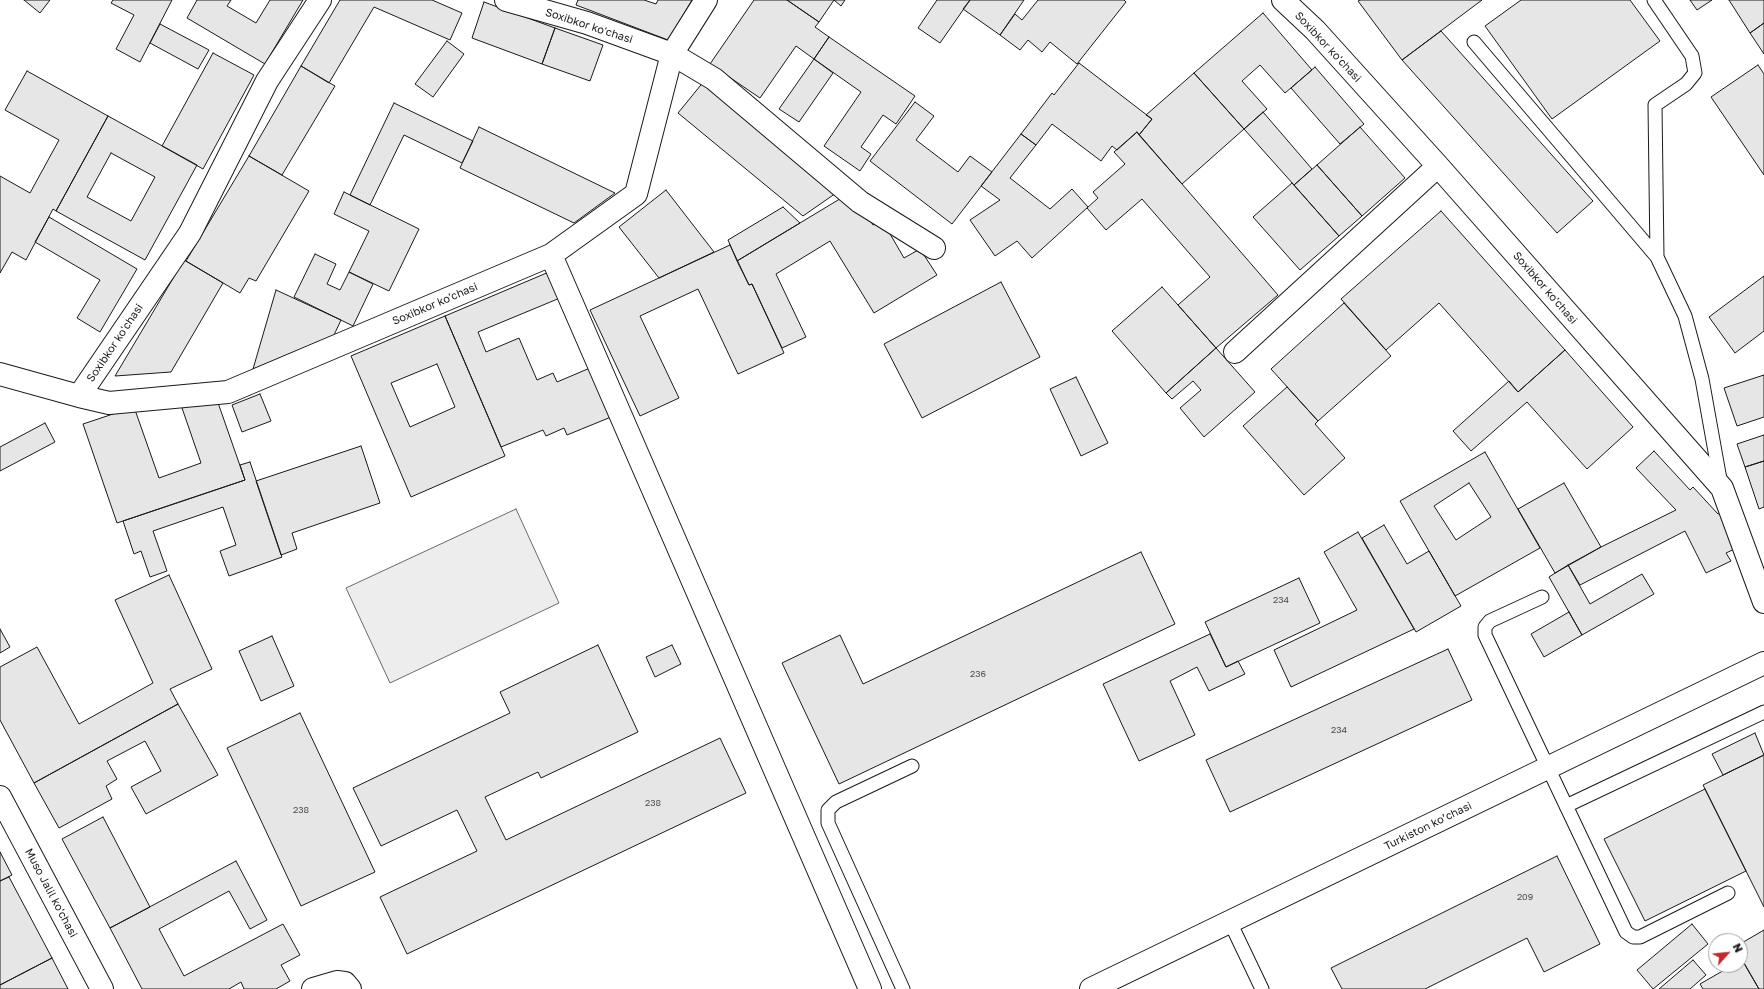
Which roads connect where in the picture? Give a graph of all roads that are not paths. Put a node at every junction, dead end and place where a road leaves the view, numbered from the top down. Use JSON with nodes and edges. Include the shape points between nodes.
{"nodes":[{"id":1,"x":320,"y":0,"type":"edge"},
{"id":2,"x":506,"y":0,"type":"edge"},
{"id":3,"x":706,"y":0,"type":"edge"},
{"id":4,"x":1283,"y":0,"type":"edge"},
{"id":5,"x":1654,"y":0,"type":"edge"},
{"id":6,"x":1474,"y":42,"type":"dead end"},
{"id":7,"x":672,"y":54,"type":"junction"},
{"id":8,"x":1438,"y":166,"type":"junction"},
{"id":9,"x":934,"y":248,"type":"dead end"},
{"id":10,"x":551,"y":255,"type":"junction"},
{"id":11,"x":1657,"y":257,"type":"junction"},
{"id":12,"x":1235,"y":352,"type":"dead end"},
{"id":13,"x":0,"y":374,"type":"edge"},
{"id":14,"x":79,"y":396,"type":"junction"},
{"id":15,"x":1722,"y":488,"type":"junction"},
{"id":16,"x":1542,"y":597,"type":"dead end"},
{"id":17,"x":1764,"y":602,"type":"edge"},
{"id":18,"x":1764,"y":663,"type":"edge"},
{"id":19,"x":1764,"y":712,"type":"edge"},
{"id":20,"x":912,"y":766,"type":"dead end"},
{"id":21,"x":1548,"y":768,"type":"junction"},
{"id":22,"x":0,"y":797,"type":"edge"},
{"id":23,"x":1566,"y":806,"type":"junction"},
{"id":24,"x":1728,"y":893,"type":"dead end"},
{"id":25,"x":1230,"y":922,"type":"junction"},
{"id":26,"x":102,"y":989,"type":"edge"},
{"id":27,"x":313,"y":989,"type":"edge"},
{"id":28,"x":350,"y":989,"type":"edge"},
{"id":29,"x":870,"y":989,"type":"edge"},
{"id":30,"x":903,"y":989,"type":"edge"},
{"id":31,"x":1091,"y":989,"type":"edge"},
{"id":32,"x":1262,"y":989,"type":"edge"}],
"edges":[{"from":1,"to":14,"type":"street","name":"Soxibkor ko'chasi","via":[[267,81],[190,233]]},
{"from":2,"to":7,"type":"street","name":"Soxibkor ko'chasi","via":[[587,23]]},
{"from":3,"to":7,"type":"street","name":"Soxibkor ko'chasi"},
{"from":4,"to":8,"type":"street","name":"Soxibkor ko'chasi","via":[[1315,30]]},
{"from":5,"to":11,"type":"lane","via":[[1692,56],[1695,73],[1686,84],[1655,105]]},
{"from":6,"to":11,"type":"lane"},
{"from":7,"to":9,"type":"street","via":[[714,79],[860,202]]},
{"from":7,"to":10,"type":"street","name":"Soxibkor ko'chasi","via":[[636,194]]},
{"from":8,"to":12,"type":"street"},
{"from":8,"to":15,"type":"street","name":"Soxibkor ko'chasi"},
{"from":10,"to":14,"type":"street","name":"Soxibkor ko'chasi","via":[[228,392],[110,403]]},
{"from":10,"to":29,"type":"street"},
{"from":11,"to":15,"type":"lane","via":[[1685,316],[1702,379]]},
{"from":13,"to":14,"type":"street","name":"Soxibkor ko'chasi"},
{"from":15,"to":17,"type":"street","name":"Soxibkor ko'chasi"},
{"from":16,"to":21,"type":"lane","via":[[1490,621],[1485,627],[1485,635]]},
{"from":18,"to":21,"type":"street","name":"Turkiston ko’chasi"},
{"from":19,"to":23,"type":"lane"},
{"from":20,"to":30,"type":"lane","via":[[836,802],[828,810],[828,823]]},
{"from":21,"to":23,"type":"lane"},
{"from":21,"to":25,"type":"street","name":"Turkiston ko’chasi"},
{"from":22,"to":26,"type":"street","name":"Muso Jalil ko'chasi"},
{"from":23,"to":24,"type":"lane","via":[[1626,932],[1632,937],[1640,937]]},
{"from":25,"to":31,"type":"street","name":"Turkiston ko’chasi"},
{"from":25,"to":32,"type":"lane"},
{"from":27,"to":28,"type":"street","via":[[337,982],[345,983]]}]}
